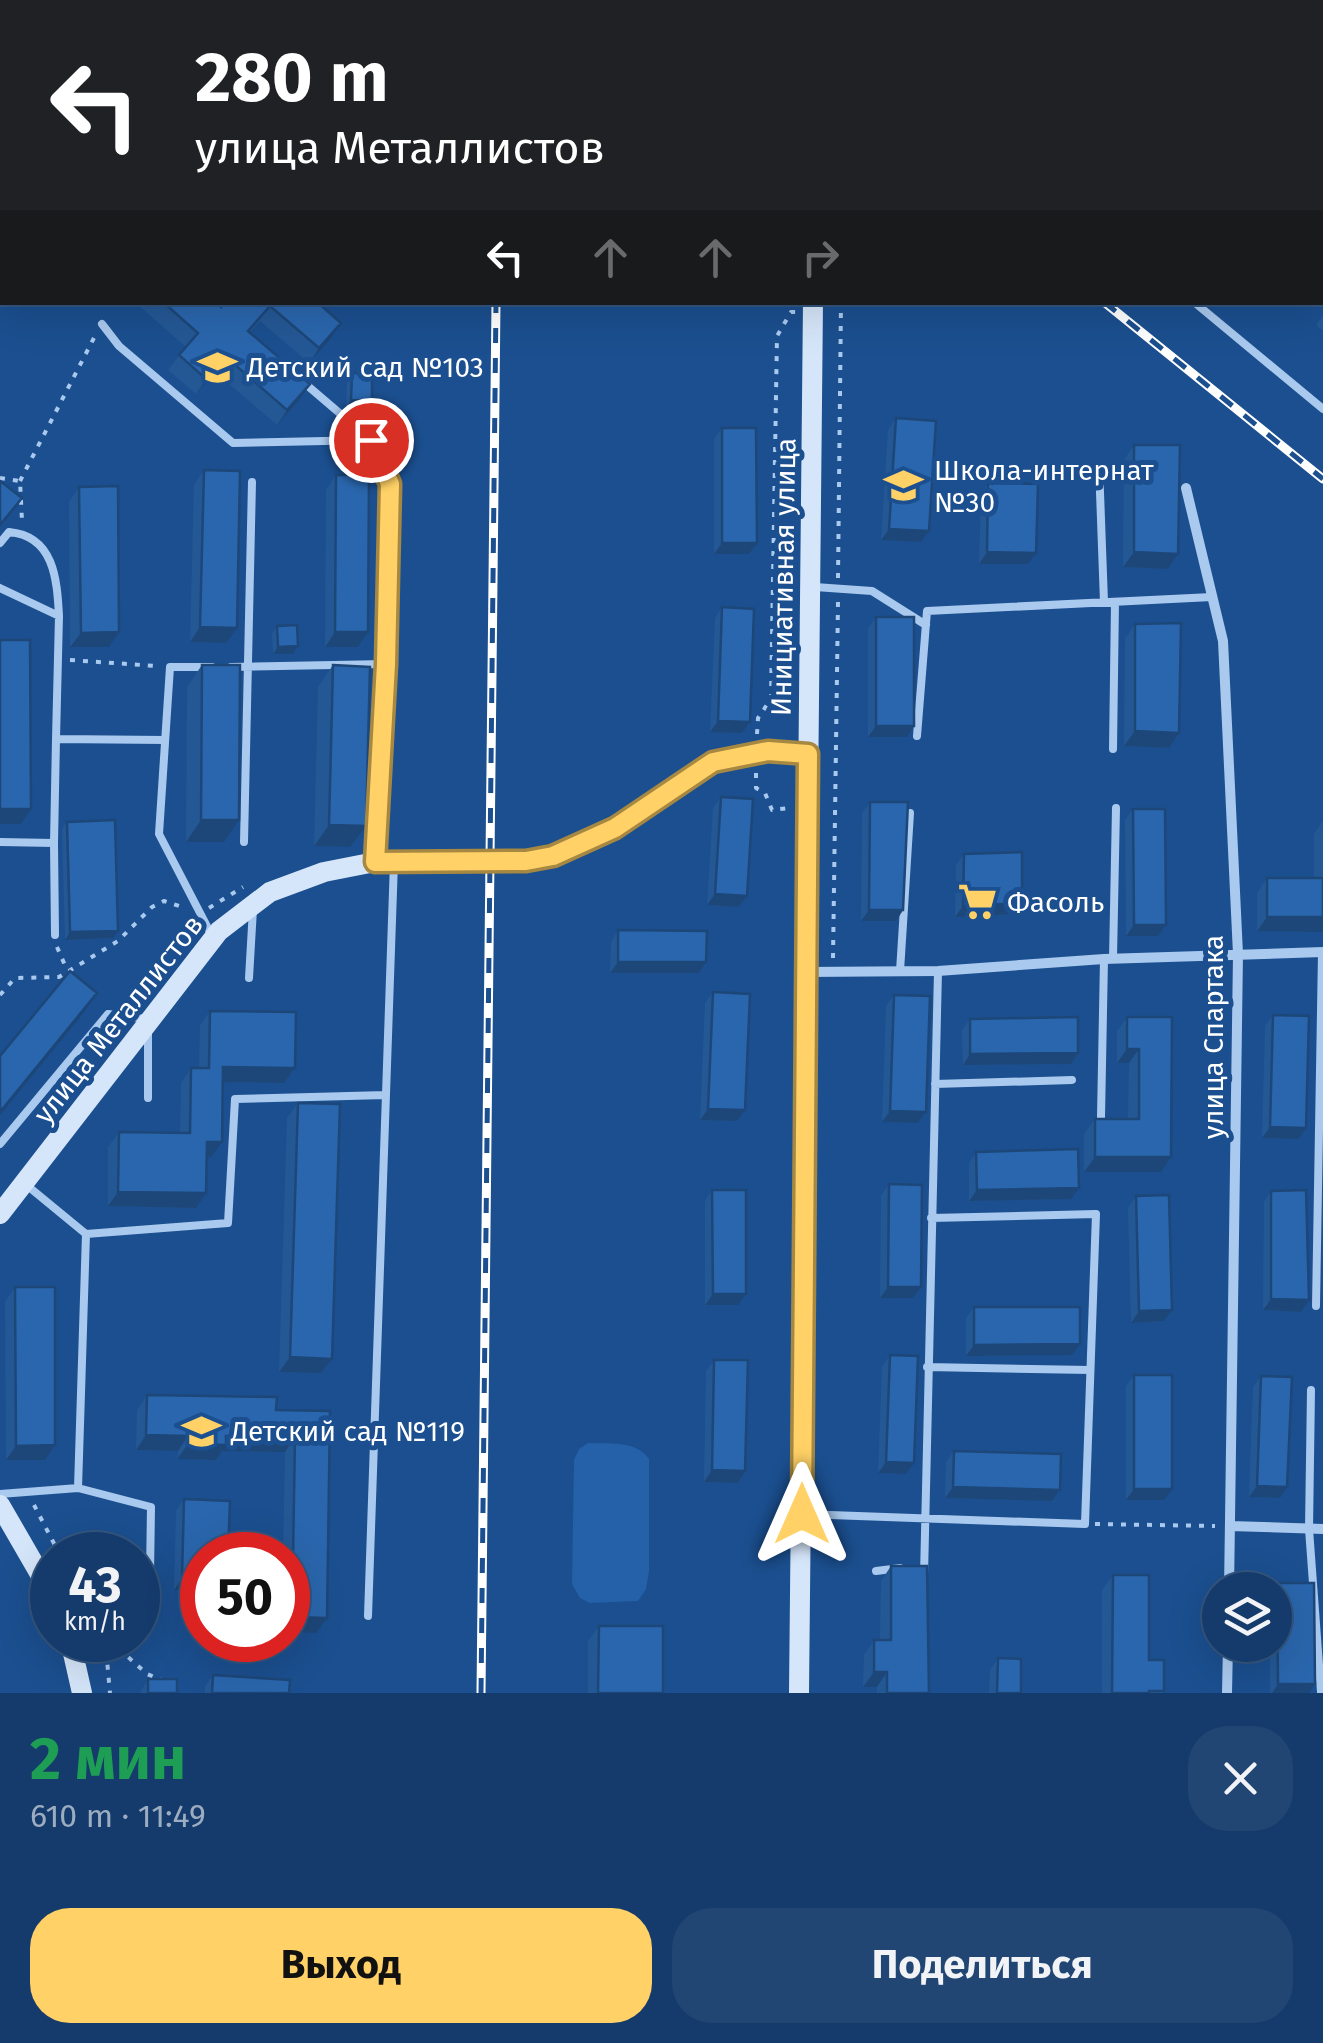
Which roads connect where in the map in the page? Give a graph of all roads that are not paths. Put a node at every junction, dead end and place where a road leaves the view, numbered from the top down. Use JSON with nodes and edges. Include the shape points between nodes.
{"nodes":[{"id":1,"x":1198,"y":305,"type":"edge"},
{"id":2,"x":813,"y":307,"type":"edge"},
{"id":3,"x":102,"y":324,"type":"road end"},
{"id":4,"x":300,"y":379,"type":"edge"},
{"id":5,"x":1323,"y":409,"type":"edge"},
{"id":6,"x":371,"y":440,"type":"junction"},
{"id":7,"x":1099,"y":465,"type":"dead end"},
{"id":8,"x":252,"y":482,"type":"dead end"},
{"id":9,"x":1186,"y":488,"type":"dead end"},
{"id":10,"x":0,"y":543,"type":"edge"},
{"id":11,"x":810,"y":587,"type":"junction"},
{"id":12,"x":0,"y":588,"type":"edge"},
{"id":13,"x":1212,"y":597,"type":"junction"},
{"id":14,"x":1104,"y":602,"type":"junction"},
{"id":15,"x":1114,"y":602,"type":"junction"},
{"id":16,"x":59,"y":616,"type":"junction"},
{"id":17,"x":926,"y":626,"type":"junction"},
{"id":18,"x":386,"y":664,"type":"junction"},
{"id":19,"x":248,"y":666,"type":"junction"},
{"id":20,"x":917,"y":736,"type":"edge"},
{"id":21,"x":56,"y":739,"type":"junction"},
{"id":22,"x":166,"y":740,"type":"junction"},
{"id":23,"x":1113,"y":749,"type":"dead end"},
{"id":24,"x":808,"y":754,"type":"junction"},
{"id":25,"x":1116,"y":808,"type":"dead end"},
{"id":26,"x":910,"y":813,"type":"edge"},
{"id":27,"x":0,"y":842,"type":"edge"},
{"id":28,"x":244,"y":842,"type":"edge"},
{"id":29,"x":54,"y":844,"type":"junction"},
{"id":30,"x":384,"y":862,"type":"junction"},
{"id":31,"x":253,"y":905,"type":"junction"},
{"id":32,"x":56,"y":934,"type":"road end"},
{"id":33,"x":214,"y":938,"type":"junction"},
{"id":34,"x":1322,"y":952,"type":"edge"},
{"id":35,"x":1238,"y":954,"type":"junction"},
{"id":36,"x":1108,"y":958,"type":"junction"},
{"id":37,"x":900,"y":971,"type":"junction"},
{"id":38,"x":938,"y":971,"type":"junction"},
{"id":39,"x":805,"y":972,"type":"junction"},
{"id":40,"x":249,"y":978,"type":"dead end"},
{"id":41,"x":148,"y":1019,"type":"junction"},
{"id":42,"x":1072,"y":1080,"type":"dead end"},
{"id":43,"x":935,"y":1084,"type":"junction"},
{"id":44,"x":386,"y":1096,"type":"junction"},
{"id":45,"x":148,"y":1098,"type":"dead end"},
{"id":46,"x":1100,"y":1117,"type":"edge"},
{"id":47,"x":0,"y":1144,"type":"edge"},
{"id":48,"x":24,"y":1183,"type":"junction"},
{"id":49,"x":0,"y":1214,"type":"edge"},
{"id":50,"x":931,"y":1218,"type":"junction"},
{"id":51,"x":86,"y":1234,"type":"junction"},
{"id":52,"x":1316,"y":1306,"type":"dead end"},
{"id":53,"x":927,"y":1368,"type":"junction"},
{"id":54,"x":1090,"y":1370,"type":"junction"},
{"id":55,"x":1311,"y":1390,"type":"dead end"},
{"id":56,"x":78,"y":1488,"type":"junction"},
{"id":57,"x":0,"y":1494,"type":"edge"},
{"id":58,"x":0,"y":1505,"type":"edge"},
{"id":59,"x":802,"y":1514,"type":"junction"},
{"id":60,"x":923,"y":1519,"type":"junction"},
{"id":61,"x":1230,"y":1526,"type":"junction"},
{"id":62,"x":1309,"y":1528,"type":"junction"},
{"id":63,"x":1323,"y":1529,"type":"edge"},
{"id":64,"x":151,"y":1532,"type":"edge"},
{"id":65,"x":30,"y":1558,"type":"edge"},
{"id":66,"x":924,"y":1566,"type":"junction"},
{"id":67,"x":876,"y":1571,"type":"dead end"},
{"id":68,"x":1229,"y":1572,"type":"edge"},
{"id":69,"x":924,"y":1584,"type":"edge"},
{"id":70,"x":368,"y":1616,"type":"dead end"},
{"id":71,"x":1320,"y":1640,"type":"edge"},
{"id":72,"x":75,"y":1662,"type":"edge"},
{"id":73,"x":1228,"y":1662,"type":"edge"},
{"id":74,"x":1322,"y":1692,"type":"edge"},
{"id":75,"x":82,"y":1693,"type":"edge"},
{"id":76,"x":799,"y":1693,"type":"edge"},
{"id":77,"x":1228,"y":1693,"type":"edge"}],
"edges":[{"from":1,"to":5,"type":"lane"},
{"from":2,"to":11,"type":"main road","name":"Инициативная улица"},
{"from":3,"to":6,"type":"lane","via":[[233,444]]},
{"from":4,"to":6,"type":"lane"},
{"from":6,"to":18,"type":"lane","via":[[390,484]]},
{"from":7,"to":14,"type":"lane"},
{"from":8,"to":19,"type":"lane"},
{"from":9,"to":13,"type":"street","name":"улица Спартака"},
{"from":10,"to":16,"type":"lane","via":[[9,532],[22,533],[47,552]]},
{"from":11,"to":17,"type":"lane","via":[[872,591]]},
{"from":11,"to":24,"type":"main road","name":"Инициативная улица"},
{"from":12,"to":16,"type":"lane"},
{"from":13,"to":15,"type":"lane"},
{"from":13,"to":35,"type":"street","name":"улица Спартака","via":[[1222,641]]},
{"from":14,"to":15,"type":"lane"},
{"from":14,"to":17,"type":"lane","via":[[927,611]]},
{"from":15,"to":23,"type":"lane"},
{"from":16,"to":21,"type":"lane"},
{"from":17,"to":20,"type":"lane"},
{"from":18,"to":19,"type":"lane"},
{"from":18,"to":30,"type":"lane"},
{"from":19,"to":22,"type":"lane","via":[[170,667]]},
{"from":19,"to":28,"type":"lane"},
{"from":21,"to":22,"type":"lane"},
{"from":21,"to":29,"type":"lane"},
{"from":22,"to":33,"type":"lane","via":[[159,834]]},
{"from":24,"to":30,"type":"main road","name":"улица Металлистов","via":[[768,751],[713,762],[615,828],[553,856]]},
{"from":24,"to":39,"type":"main road","name":"Инициативная улица"},
{"from":25,"to":36,"type":"lane"},
{"from":26,"to":37,"type":"lane"},
{"from":27,"to":29,"type":"lane"},
{"from":29,"to":32,"type":"lane"},
{"from":30,"to":31,"type":"main road","name":"улица Металлистов","via":[[324,872]]},
{"from":30,"to":44,"type":"lane"},
{"from":31,"to":33,"type":"main road","name":"улица Металлистов"},
{"from":31,"to":40,"type":"lane"},
{"from":33,"to":41,"type":"main road","name":"улица Металлистов"},
{"from":34,"to":35,"type":"street"},
{"from":34,"to":52,"type":"lane"},
{"from":35,"to":36,"type":"street"},
{"from":35,"to":61,"type":"street","name":"улица Спартака"},
{"from":36,"to":38,"type":"street"},
{"from":36,"to":46,"type":"lane"},
{"from":37,"to":38,"type":"street"},
{"from":37,"to":39,"type":"street"},
{"from":38,"to":43,"type":"lane"},
{"from":39,"to":59,"type":"main road","name":"Инициативная улица"},
{"from":41,"to":45,"type":"lane"},
{"from":41,"to":47,"type":"lane","via":[[108,1014]]},
{"from":41,"to":48,"type":"main road","name":"улица Металлистов"},
{"from":42,"to":43,"type":"lane"},
{"from":43,"to":50,"type":"lane"},
{"from":44,"to":51,"type":"lane","via":[[234,1099],[228,1223]]},
{"from":44,"to":70,"type":"lane"},
{"from":48,"to":49,"type":"main road","name":"улица Металлистов"},
{"from":48,"to":51,"type":"lane"},
{"from":50,"to":53,"type":"lane"},
{"from":50,"to":54,"type":"lane","via":[[1096,1214]]},
{"from":51,"to":56,"type":"lane"},
{"from":53,"to":54,"type":"lane"},
{"from":53,"to":60,"type":"lane"},
{"from":54,"to":60,"type":"lane","via":[[1085,1524]]},
{"from":55,"to":62,"type":"lane"},
{"from":56,"to":57,"type":"lane"},
{"from":56,"to":64,"type":"lane","via":[[151,1507]]},
{"from":58,"to":65,"type":"main road"},
{"from":59,"to":60,"type":"lane"},
{"from":59,"to":76,"type":"main road","name":"Инициативная улица"},
{"from":60,"to":66,"type":"lane"},
{"from":61,"to":62,"type":"street"},
{"from":61,"to":68,"type":"street","name":"улица Спартака"},
{"from":62,"to":63,"type":"street"},
{"from":62,"to":71,"type":"lane"},
{"from":66,"to":67,"type":"lane"},
{"from":66,"to":69,"type":"lane"},
{"from":71,"to":74,"type":"lane"},
{"from":72,"to":75,"type":"main road"},
{"from":73,"to":77,"type":"street"}]}
